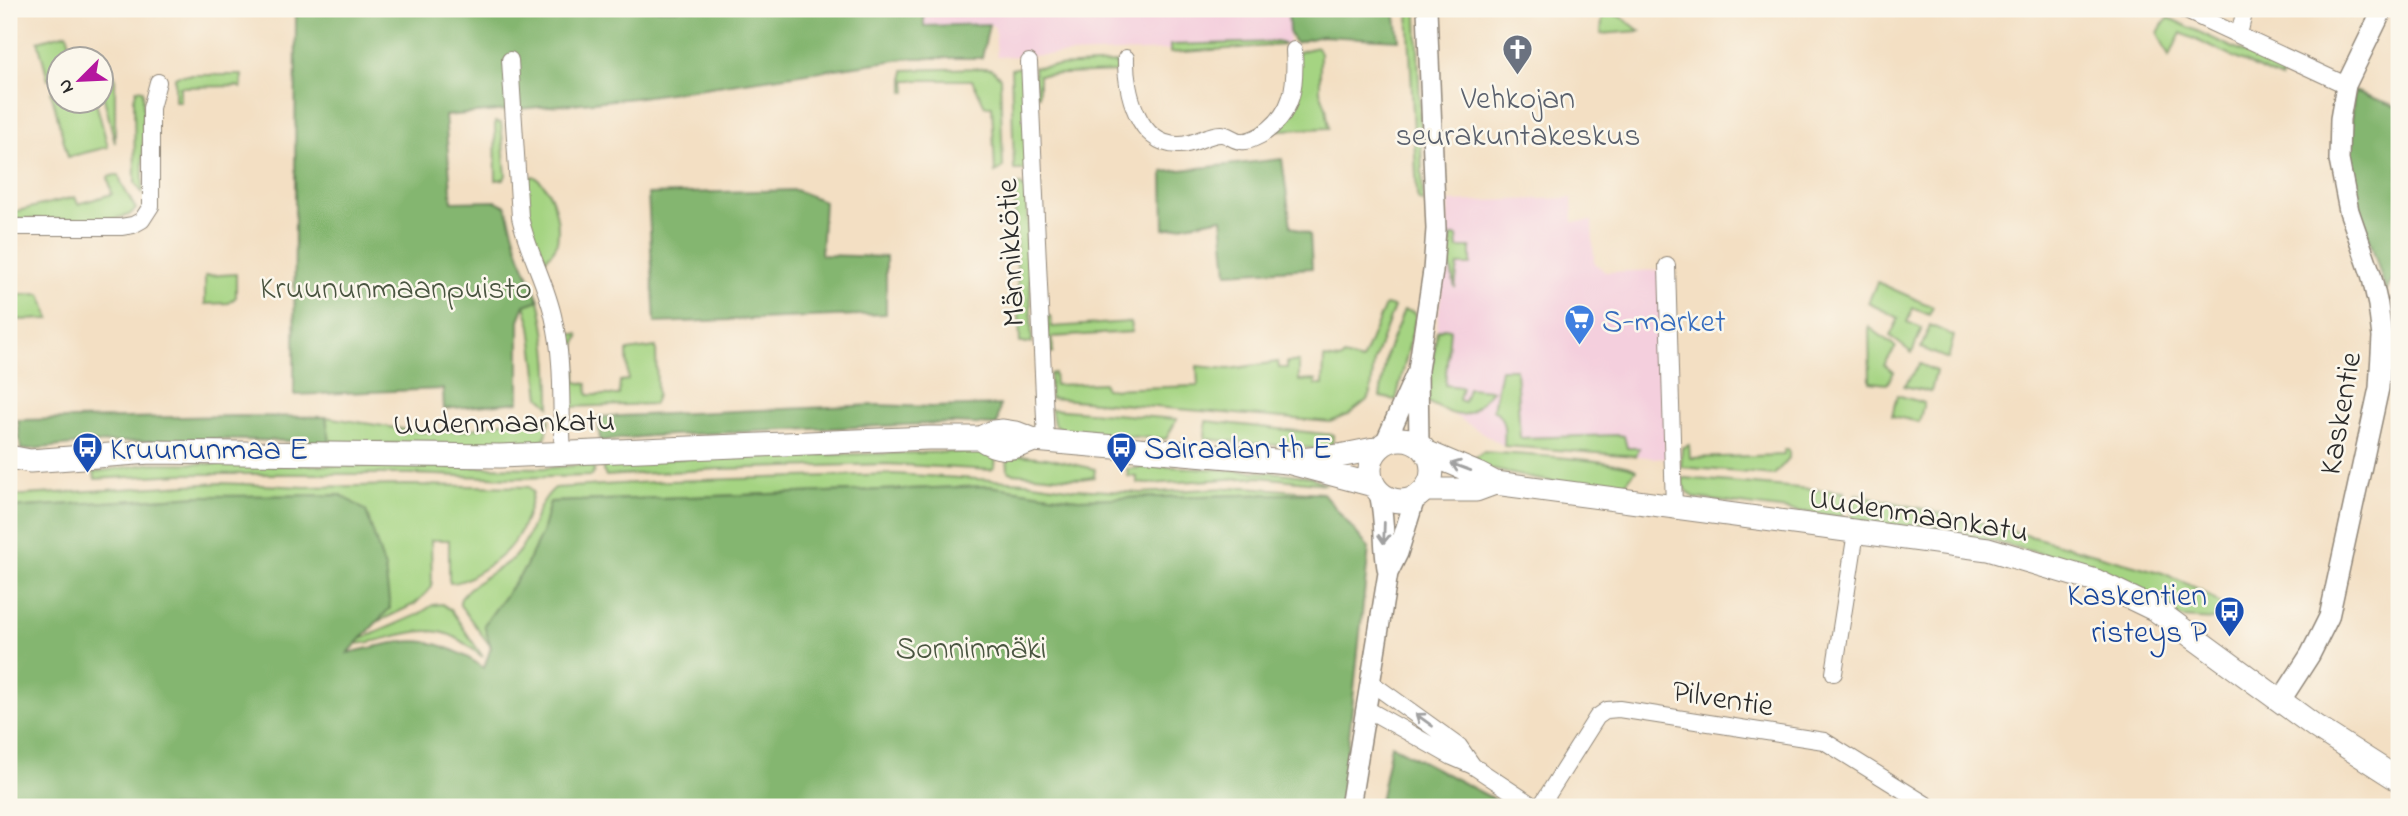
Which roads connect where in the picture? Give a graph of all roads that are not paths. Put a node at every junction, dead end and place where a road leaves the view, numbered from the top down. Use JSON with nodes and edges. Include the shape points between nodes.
{"nodes":[{"id":1,"x":1427,"y":9,"type":"edge"},
{"id":2,"x":2182,"y":9,"type":"edge"},
{"id":3,"x":2245,"y":9,"type":"edge"},
{"id":4,"x":2383,"y":9,"type":"edge"},
{"id":5,"x":2239,"y":35,"type":"junction"},
{"id":6,"x":1294,"y":50,"type":"dead end"},
{"id":7,"x":1126,"y":58,"type":"dead end"},
{"id":8,"x":510,"y":60,"type":"dead end"},
{"id":9,"x":1029,"y":62,"type":"dead end"},
{"id":10,"x":158,"y":82,"type":"dead end"},
{"id":11,"x":2346,"y":85,"type":"junction"},
{"id":12,"x":9,"y":227,"type":"edge"},
{"id":13,"x":1667,"y":266,"type":"dead end"},
{"id":14,"x":2390,"y":360,"type":"edge"},
{"id":15,"x":1418,"y":370,"type":"junction"},
{"id":16,"x":1040,"y":440,"type":"junction"},
{"id":17,"x":1382,"y":445,"type":"junction"},
{"id":18,"x":1422,"y":449,"type":"junction"},
{"id":19,"x":562,"y":454,"type":"junction"},
{"id":20,"x":19,"y":459,"type":"edge"},
{"id":21,"x":1287,"y":463,"type":"junction"},
{"id":22,"x":9,"y":473,"type":"edge"},
{"id":23,"x":1495,"y":483,"type":"junction"},
{"id":24,"x":1376,"y":489,"type":"junction"},
{"id":25,"x":1420,"y":494,"type":"junction"},
{"id":26,"x":1674,"y":508,"type":"junction"},
{"id":27,"x":1856,"y":532,"type":"junction"},
{"id":28,"x":1388,"y":573,"type":"junction"},
{"id":29,"x":1834,"y":673,"type":"dead end"},
{"id":30,"x":1370,"y":682,"type":"junction"},
{"id":31,"x":2281,"y":700,"type":"junction"},
{"id":32,"x":1365,"y":708,"type":"junction"},
{"id":33,"x":1473,"y":766,"type":"junction"},
{"id":34,"x":2399,"y":780,"type":"edge"},
{"id":35,"x":1350,"y":807,"type":"edge"},
{"id":36,"x":1538,"y":807,"type":"edge"},
{"id":37,"x":1930,"y":807,"type":"edge"}],
"edges":[{"from":1,"to":15,"type":"street","via":[[1436,229]]},
{"from":2,"to":5,"type":"street"},
{"from":3,"to":5,"type":"street"},
{"from":4,"to":11,"type":"street","name":"Kaskentie"},
{"from":5,"to":11,"type":"street"},
{"from":6,"to":7,"type":"street","via":[[1290,102],[1275,126],[1252,140],[1239,142],[1224,134],[1177,145],[1161,141],[1147,130],[1137,113],[1128,94]]},
{"from":8,"to":19,"type":"street","via":[[520,217],[550,302],[558,343]]},
{"from":9,"to":16,"type":"street","name":"Männikkötie"},
{"from":10,"to":12,"type":"street","via":[[151,108],[151,206],[142,220],[121,227]]},
{"from":11,"to":14,"type":"street","name":"Kaskentie","via":[[2339,160]]},
{"from":13,"to":26,"type":"street"},
{"from":14,"to":31,"type":"street","name":"Kaskentie","via":[[2379,388],[2329,617]]},
{"from":15,"to":17,"type":"street"},
{"from":15,"to":18,"type":"street"},
{"from":16,"to":19,"type":"main road","name":"Uudenmaankatu","via":[[1014,449],[992,447],[979,438],[928,438]]},
{"from":16,"to":21,"type":"main road","name":"Uudenmaankatu"},
{"from":17,"to":18,"type":"main road","via":[[1403,439]]},
{"from":17,"to":21,"type":"main road","name":"Uudenmaankatu"},
{"from":17,"to":24,"type":"main road","via":[[1370,465]]},
{"from":23,"to":18,"type":"main road","name":"Uudenmaankatu","one_way":true},
{"from":18,"to":25,"type":"main road","via":[[1432,471]]},
{"from":19,"to":20,"type":"main road","name":"Uudenmaankatu","via":[[150,452]]},
{"from":20,"to":22,"type":"main road","name":"Uudenmaankatu"},
{"from":21,"to":24,"type":"main road","name":"Uudenmaankatu","via":[[1354,478]]},
{"from":23,"to":25,"type":"main road","name":"Uudenmaankatu","via":[[1476,490]]},
{"from":23,"to":26,"type":"main road","name":"Uudenmaankatu"},
{"from":24,"to":25,"type":"main road","via":[[1397,501]]},
{"from":24,"to":28,"type":"street","one_way":true,"via":[[1384,514],[1383,551]]},
{"from":25,"to":28,"type":"street"},
{"from":26,"to":27,"type":"main road","name":"Uudenmaankatu"},
{"from":27,"to":29,"type":"street"},
{"from":27,"to":31,"type":"main road","name":"Uudenmaankatu","via":[[1988,549],[2096,581],[2156,610]]},
{"from":28,"to":30,"type":"street"},
{"from":30,"to":32,"type":"street"},
{"from":33,"to":30,"type":"street","one_way":true,"via":[[1459,746]]},
{"from":31,"to":34,"type":"main road","name":"Uudenmaankatu"},
{"from":32,"to":33,"type":"street"},
{"from":32,"to":35,"type":"street"},
{"from":33,"to":36,"type":"street"},
{"from":36,"to":37,"type":"street","name":"Pilventie","via":[[1597,718],[1607,710],[1619,709],[1824,741]]}]}
